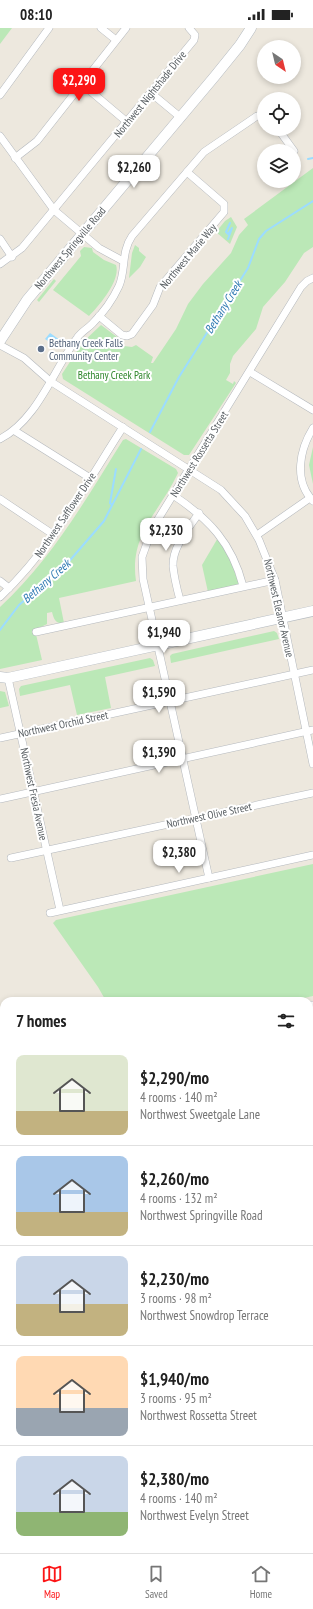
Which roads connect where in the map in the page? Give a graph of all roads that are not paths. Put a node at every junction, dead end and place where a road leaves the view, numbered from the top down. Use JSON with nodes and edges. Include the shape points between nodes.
{"nodes":[{"id":1,"x":49,"y":28,"type":"edge"},
{"id":2,"x":102,"y":28,"type":"edge"},
{"id":3,"x":126,"y":28,"type":"edge"},
{"id":4,"x":189,"y":28,"type":"edge"},
{"id":5,"x":251,"y":28,"type":"edge"},
{"id":6,"x":116,"y":40,"type":"junction"},
{"id":7,"x":82,"y":84,"type":"junction"},
{"id":8,"x":151,"y":93,"type":"junction"},
{"id":9,"x":0,"y":95,"type":"edge"},
{"id":10,"x":257,"y":116,"type":"edge"},
{"id":11,"x":180,"y":117,"type":"junction"},
{"id":12,"x":127,"y":122,"type":"junction"},
{"id":13,"x":0,"y":136,"type":"edge"},
{"id":14,"x":16,"y":158,"type":"junction"},
{"id":15,"x":186,"y":172,"type":"junction"},
{"id":16,"x":54,"y":210,"type":"junction"},
{"id":17,"x":82,"y":234,"type":"junction"},
{"id":18,"x":0,"y":239,"type":"edge"},
{"id":19,"x":12,"y":257,"type":"junction"},
{"id":20,"x":123,"y":261,"type":"junction"},
{"id":21,"x":0,"y":264,"type":"edge"},
{"id":22,"x":311,"y":279,"type":"edge"},
{"id":23,"x":99,"y":316,"type":"junction"},
{"id":24,"x":0,"y":341,"type":"edge"},
{"id":25,"x":0,"y":345,"type":"edge"},
{"id":26,"x":250,"y":372,"type":"junction"},
{"id":27,"x":50,"y":381,"type":"junction"},
{"id":28,"x":313,"y":410,"type":"edge"},
{"id":29,"x":123,"y":427,"type":"junction"},
{"id":30,"x":313,"y":428,"type":"edge"},
{"id":31,"x":15,"y":431,"type":"junction"},
{"id":32,"x":0,"y":439,"type":"edge"},
{"id":33,"x":189,"y":468,"type":"junction"},
{"id":34,"x":90,"y":478,"type":"junction"},
{"id":35,"x":174,"y":494,"type":"junction"},
{"id":36,"x":0,"y":499,"type":"edge"},
{"id":37,"x":312,"y":499,"type":"edge"},
{"id":38,"x":199,"y":513,"type":"junction"},
{"id":39,"x":54,"y":535,"type":"junction"},
{"id":40,"x":257,"y":536,"type":"junction"},
{"id":41,"x":274,"y":580,"type":"junction"},
{"id":42,"x":0,"y":581,"type":"edge"},
{"id":43,"x":243,"y":586,"type":"junction"},
{"id":44,"x":9,"y":588,"type":"junction"},
{"id":45,"x":0,"y":597,"type":"edge"},
{"id":46,"x":180,"y":600,"type":"junction"},
{"id":47,"x":149,"y":607,"type":"junction"},
{"id":48,"x":313,"y":611,"type":"edge"},
{"id":49,"x":282,"y":619,"type":"junction"},
{"id":50,"x":36,"y":632,"type":"dead end"},
{"id":51,"x":158,"y":644,"type":"junction"},
{"id":52,"x":313,"y":670,"type":"edge"},
{"id":53,"x":294,"y":674,"type":"junction"},
{"id":54,"x":3,"y":679,"type":"edge"},
{"id":55,"x":170,"y":701,"type":"junction"},
{"id":56,"x":310,"y":731,"type":"edge"},
{"id":57,"x":20,"y":734,"type":"junction"},
{"id":58,"x":0,"y":738,"type":"edge"},
{"id":59,"x":183,"y":759,"type":"junction"},
{"id":60,"x":313,"y":764,"type":"edge"},
{"id":61,"x":33,"y":792,"type":"junction"},
{"id":62,"x":313,"y":793,"type":"edge"},
{"id":63,"x":0,"y":799,"type":"edge"},
{"id":64,"x":196,"y":817,"type":"junction"},
{"id":65,"x":46,"y":850,"type":"junction"},
{"id":66,"x":313,"y":855,"type":"edge"},
{"id":67,"x":11,"y":858,"type":"dead end"},
{"id":68,"x":209,"y":878,"type":"junction"},
{"id":69,"x":60,"y":910,"type":"junction"},
{"id":70,"x":50,"y":913,"type":"dead end"}],
"edges":[{"from":1,"to":9,"type":"street"},
{"from":2,"to":6,"type":"street"},
{"from":3,"to":6,"type":"street"},
{"from":4,"to":8,"type":"street","name":"Northwest Nightshade Drive","via":[[195,35],[194,40]]},
{"from":5,"to":11,"type":"street","name":"Northwest Springville Road","via":[[240,45]]},
{"from":6,"to":7,"type":"street"},
{"from":7,"to":12,"type":"street"},
{"from":7,"to":14,"type":"street","via":[[37,141]]},
{"from":8,"to":11,"type":"street"},
{"from":8,"to":12,"type":"street","name":"Northwest Nightshade Drive"},
{"from":10,"to":15,"type":"street","via":[[212,146]]},
{"from":11,"to":17,"type":"street","name":"Northwest Springville Road"},
{"from":12,"to":16,"type":"street","name":"Northwest Nightshade Drive"},
{"from":13,"to":14,"type":"street"},
{"from":14,"to":16,"type":"street"},
{"from":15,"to":20,"type":"street","via":[[132,236],[124,251]]},
{"from":15,"to":23,"type":"street","name":"Northwest Marie Way","via":[[224,204],[224,212],[160,287],[153,305],[132,334],[122,334]]},
{"from":16,"to":17,"type":"street"},
{"from":16,"to":19,"type":"street","name":"Northwest Nightshade Drive"},
{"from":17,"to":20,"type":"street","via":[[99,248]]},
{"from":17,"to":24,"type":"street","name":"Northwest Springville Road","via":[[24,304]]},
{"from":18,"to":19,"type":"street"},
{"from":19,"to":21,"type":"street","name":"Northwest Nightshade Drive"},
{"from":20,"to":23,"type":"street","via":[[118,286]]},
{"from":22,"to":26,"type":"street","name":"Northwest Rossetta Street","via":[[301,287]]},
{"from":23,"to":27,"type":"street","via":[[76,338]]},
{"from":25,"to":27,"type":"street","name":"Northwest Eleanor Avenue","via":[[24,358]]},
{"from":26,"to":28,"type":"street"},
{"from":26,"to":33,"type":"street","name":"Northwest Rossetta Street"},
{"from":27,"to":29,"type":"street","name":"Northwest Eleanor Avenue"},
{"from":27,"to":31,"type":"street"},
{"from":29,"to":33,"type":"street","name":"Northwest Eleanor Avenue"},
{"from":29,"to":34,"type":"street","name":"Northwest Safflower Drive"},
{"from":30,"to":37,"type":"street","via":[[303,447],[300,462],[302,478]]},
{"from":31,"to":32,"type":"street"},
{"from":31,"to":34,"type":"street"},
{"from":33,"to":35,"type":"street","name":"Northwest Rossetta Street"},
{"from":33,"to":40,"type":"street","name":"Northwest Eleanor Avenue","via":[[221,490],[245,516]]},
{"from":34,"to":39,"type":"street","name":"Northwest Safflower Drive"},
{"from":35,"to":38,"type":"street"},
{"from":35,"to":47,"type":"street","name":"Northwest Rossetta Street","via":[[152,529],[142,557],[143,579]]},
{"from":36,"to":39,"type":"street"},
{"from":37,"to":40,"type":"street"},
{"from":38,"to":43,"type":"street","via":[[224,542],[234,559]]},
{"from":38,"to":46,"type":"street","via":[[179,545],[174,559]]},
{"from":39,"to":44,"type":"street","name":"Northwest Safflower Drive","via":[[32,565]]},
{"from":40,"to":41,"type":"street","name":"Northwest Eleanor Avenue"},
{"from":41,"to":43,"type":"street"},
{"from":41,"to":49,"type":"street","name":"Northwest Eleanor Avenue"},
{"from":42,"to":44,"type":"street"},
{"from":43,"to":46,"type":"street"},
{"from":44,"to":45,"type":"street","name":"Northwest Safflower Drive"},
{"from":46,"to":47,"type":"street"},
{"from":47,"to":50,"type":"street"},
{"from":47,"to":51,"type":"street","name":"Northwest Rossetta Street"},
{"from":48,"to":49,"type":"street"},
{"from":49,"to":51,"type":"street"},
{"from":49,"to":53,"type":"street","name":"Northwest Eleanor Avenue"},
{"from":51,"to":54,"type":"street"},
{"from":51,"to":55,"type":"street","name":"Northwest Rossetta Street"},
{"from":52,"to":53,"type":"street","name":"Northwest Orchid Street"},
{"from":53,"to":55,"type":"street","name":"Northwest Orchid Street"},
{"from":53,"to":56,"type":"street","name":"Northwest Eleanor Avenue"},
{"from":54,"to":57,"type":"street","name":"Northwest Fresia Avenue"},
{"from":55,"to":57,"type":"street","name":"Northwest Orchid Street"},
{"from":55,"to":59,"type":"street","name":"Northwest Rossetta Street"},
{"from":56,"to":59,"type":"street"},
{"from":56,"to":60,"type":"street","name":"Northwest Eleanor Avenue"},
{"from":57,"to":58,"type":"street","name":"Northwest Orchid Street"},
{"from":57,"to":61,"type":"street","name":"Northwest Fresia Avenue"},
{"from":59,"to":61,"type":"street"},
{"from":59,"to":64,"type":"street","name":"Northwest Rossetta Street"},
{"from":61,"to":63,"type":"street"},
{"from":61,"to":65,"type":"street","name":"Northwest Fresia Avenue"},
{"from":62,"to":64,"type":"street","name":"Northwest Olive Street"},
{"from":64,"to":65,"type":"street","name":"Northwest Olive Street"},
{"from":64,"to":68,"type":"street","name":"Northwest Rossetta Street"},
{"from":65,"to":67,"type":"street","name":"Northwest Olive Street"},
{"from":65,"to":69,"type":"street","name":"Northwest Fresia Avenue"},
{"from":66,"to":68,"type":"street"},
{"from":68,"to":69,"type":"street"},
{"from":69,"to":70,"type":"street"}]}
